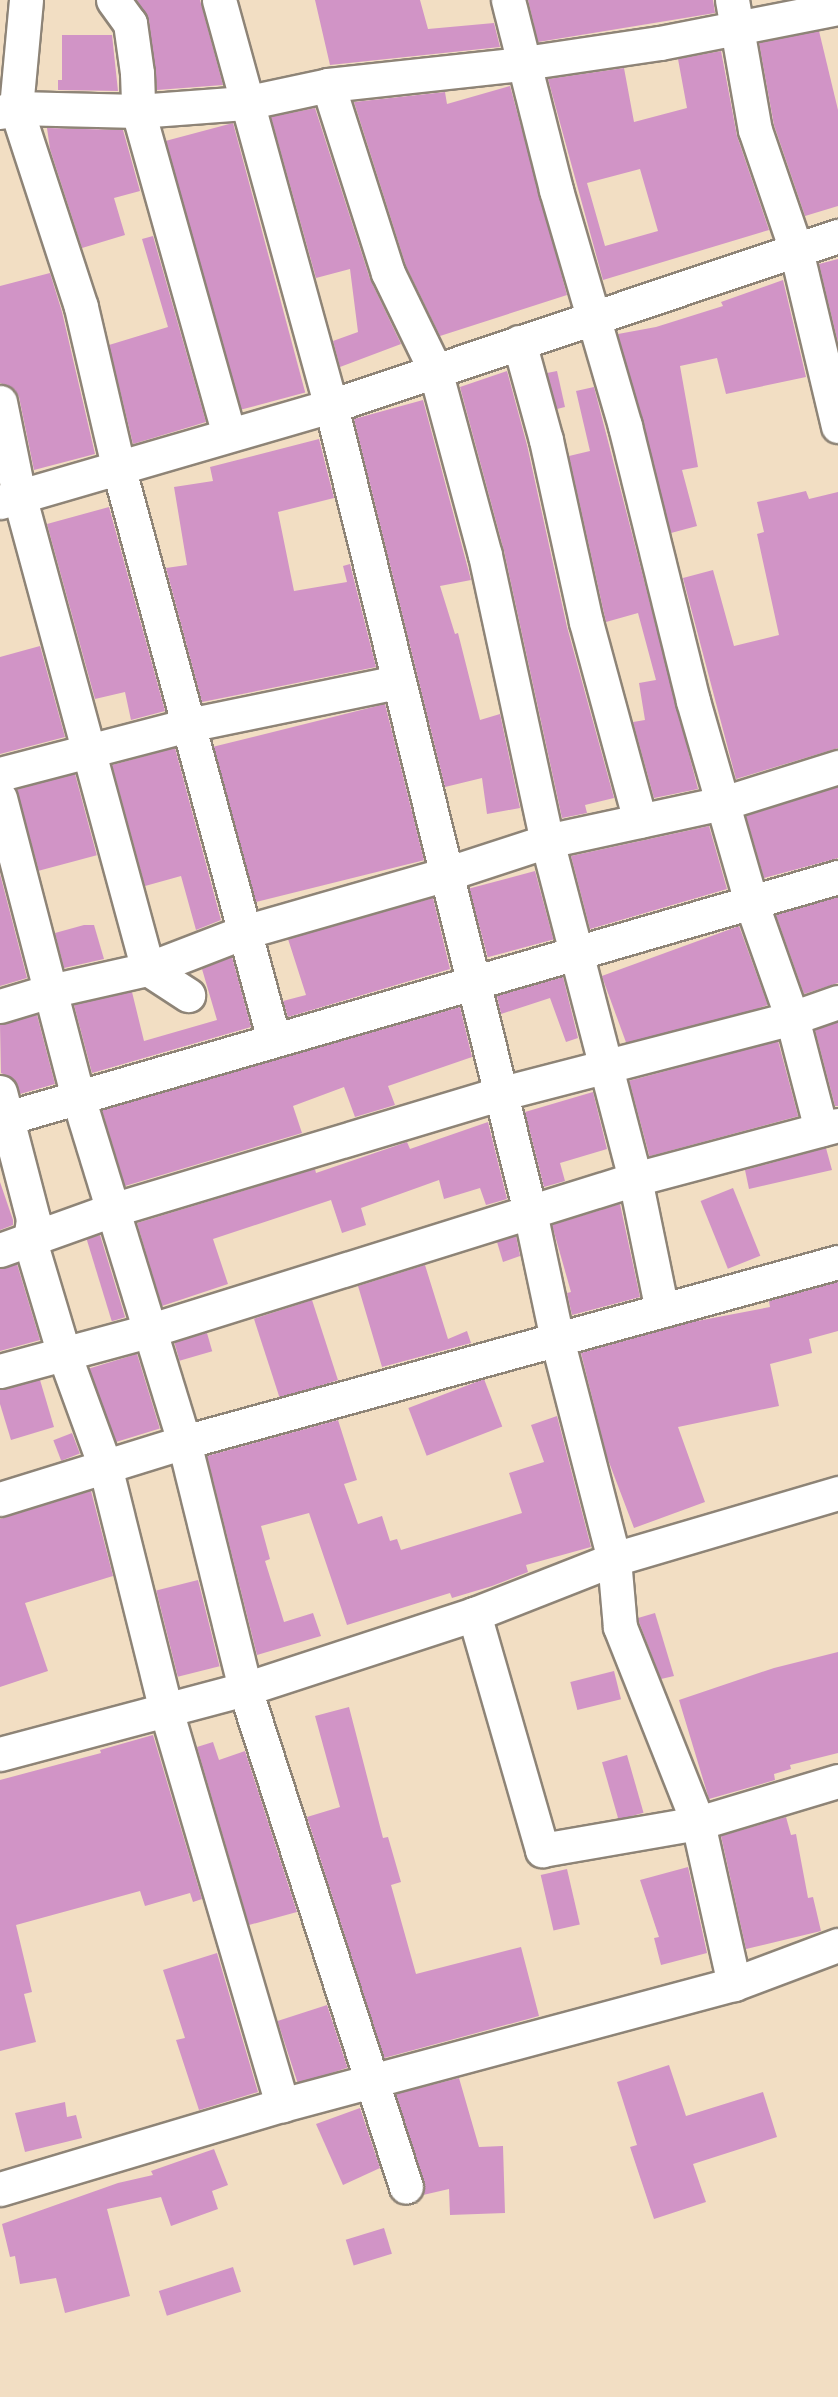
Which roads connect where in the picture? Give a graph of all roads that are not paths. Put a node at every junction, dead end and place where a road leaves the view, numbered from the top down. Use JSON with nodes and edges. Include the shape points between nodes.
{"nodes":[{"id":1,"x":26,"y":0,"type":"edge"},
{"id":2,"x":113,"y":0,"type":"edge"},
{"id":3,"x":219,"y":0,"type":"edge"},
{"id":4,"x":508,"y":0,"type":"edge"},
{"id":5,"x":836,"y":10,"type":"edge"},
{"id":6,"x":735,"y":14,"type":"edge"},
{"id":7,"x":522,"y":63,"type":"junction"},
{"id":8,"x":328,"y":85,"type":"junction"},
{"id":9,"x":245,"y":103,"type":"junction"},
{"id":10,"x":8,"y":110,"type":"edge"},
{"id":11,"x":138,"y":111,"type":"junction"},
{"id":12,"x":838,"y":236,"type":"edge"},
{"id":13,"x":796,"y":250,"type":"junction"},
{"id":14,"x":593,"y":316,"type":"junction"},
{"id":15,"x":519,"y":342,"type":"junction"},
{"id":16,"x":435,"y":370,"type":"junction"},
{"id":17,"x":0,"y":402,"type":"edge"},
{"id":18,"x":331,"y":406,"type":"junction"},
{"id":19,"x":838,"y":426,"type":"edge"},
{"id":20,"x":229,"y":434,"type":"junction"},
{"id":21,"x":118,"y":466,"type":"junction"},
{"id":22,"x":10,"y":498,"type":"edge"},
{"id":23,"x":398,"y":681,"type":"junction"},
{"id":24,"x":188,"y":725,"type":"junction"},
{"id":25,"x":90,"y":748,"type":"junction"},
{"id":26,"x":838,"y":767,"type":"edge"},
{"id":27,"x":0,"y":774,"type":"edge"},
{"id":28,"x":0,"y":798,"type":"edge"},
{"id":29,"x":723,"y":803,"type":"junction"},
{"id":30,"x":640,"y":821,"type":"junction"},
{"id":31,"x":547,"y":841,"type":"junction"},
{"id":32,"x":446,"y":874,"type":"junction"},
{"id":33,"x":838,"y":877,"type":"edge"},
{"id":34,"x":751,"y":902,"type":"junction"},
{"id":35,"x":244,"y":932,"type":"junction"},
{"id":36,"x":578,"y":951,"type":"junction"},
{"id":37,"x":148,"y":969,"type":"junction"},
{"id":38,"x":472,"y":982,"type":"junction"},
{"id":39,"x":50,"y":991,"type":"junction"},
{"id":40,"x":188,"y":995,"type":"dead end"},
{"id":41,"x":838,"y":1002,"type":"edge"},
{"id":42,"x":0,"y":1006,"type":"edge"},
{"id":43,"x":792,"y":1018,"type":"junction"},
{"id":44,"x":274,"y":1040,"type":"junction"},
{"id":45,"x":605,"y":1066,"type":"junction"},
{"id":46,"x":499,"y":1094,"type":"junction"},
{"id":47,"x":78,"y":1097,"type":"junction"},
{"id":48,"x":3,"y":1110,"type":"edge"},
{"id":49,"x":829,"y":1127,"type":"edge"},
{"id":50,"x":635,"y":1179,"type":"junction"},
{"id":51,"x":112,"y":1210,"type":"junction"},
{"id":52,"x":530,"y":1212,"type":"junction"},
{"id":53,"x":15,"y":1246,"type":"edge"},
{"id":54,"x":838,"y":1262,"type":"edge"},
{"id":55,"x":662,"y":1310,"type":"junction"},
{"id":56,"x":148,"y":1331,"type":"junction"},
{"id":57,"x":557,"y":1339,"type":"junction"},
{"id":58,"x":64,"y":1354,"type":"junction"},
{"id":59,"x":0,"y":1371,"type":"edge"},
{"id":60,"x":184,"y":1443,"type":"junction"},
{"id":61,"x":105,"y":1466,"type":"junction"},
{"id":62,"x":838,"y":1493,"type":"edge"},
{"id":63,"x":0,"y":1499,"type":"edge"},
{"id":64,"x":614,"y":1559,"type":"junction"},
{"id":65,"x":474,"y":1614,"type":"junction"},
{"id":66,"x":246,"y":1689,"type":"junction"},
{"id":67,"x":166,"y":1710,"type":"junction"},
{"id":68,"x":0,"y":1755,"type":"edge"},
{"id":69,"x":838,"y":1781,"type":"edge"},
{"id":70,"x":698,"y":1824,"type":"junction"},
{"id":71,"x":832,"y":1954,"type":"edge"},
{"id":72,"x":734,"y":1984,"type":"junction"},
{"id":73,"x":371,"y":2081,"type":"junction"},
{"id":74,"x":282,"y":2105,"type":"junction"},
{"id":75,"x":2,"y":2180,"type":"edge"},
{"id":76,"x":405,"y":2187,"type":"dead end"}],
"edges":[{"from":1,"to":10,"type":"street"},
{"from":2,"to":11,"type":"street","via":[[130,23]]},
{"from":3,"to":9,"type":"street"},
{"from":4,"to":7,"type":"street"},
{"from":5,"to":6,"type":"street"},
{"from":6,"to":7,"type":"street"},
{"from":6,"to":13,"type":"street","via":[[755,130]]},
{"from":7,"to":8,"type":"street"},
{"from":7,"to":14,"type":"street"},
{"from":8,"to":9,"type":"street"},
{"from":8,"to":16,"type":"street","via":[[388,273]]},
{"from":9,"to":11,"type":"street"},
{"from":9,"to":18,"type":"street"},
{"from":10,"to":11,"type":"street"},
{"from":10,"to":21,"type":"street","via":[[81,307]]},
{"from":11,"to":20,"type":"street"},
{"from":12,"to":13,"type":"street"},
{"from":13,"to":14,"type":"street"},
{"from":13,"to":19,"type":"street"},
{"from":14,"to":15,"type":"street"},
{"from":14,"to":29,"type":"street"},
{"from":15,"to":16,"type":"street"},
{"from":15,"to":30,"type":"street","via":[[586,622]]},
{"from":16,"to":18,"type":"street"},
{"from":16,"to":31,"type":"street","via":[[485,555]]},
{"from":17,"to":22,"type":"street"},
{"from":18,"to":20,"type":"street"},
{"from":18,"to":23,"type":"street"},
{"from":20,"to":21,"type":"street"},
{"from":21,"to":22,"type":"street"},
{"from":21,"to":24,"type":"street"},
{"from":22,"to":25,"type":"street"},
{"from":23,"to":24,"type":"street"},
{"from":23,"to":32,"type":"street"},
{"from":24,"to":25,"type":"street"},
{"from":24,"to":35,"type":"street"},
{"from":25,"to":27,"type":"street"},
{"from":25,"to":37,"type":"street"},
{"from":26,"to":29,"type":"street"},
{"from":28,"to":39,"type":"street"},
{"from":29,"to":30,"type":"street"},
{"from":29,"to":34,"type":"street"},
{"from":30,"to":31,"type":"street"},
{"from":31,"to":32,"type":"street"},
{"from":31,"to":36,"type":"street"},
{"from":32,"to":35,"type":"street"},
{"from":32,"to":38,"type":"street"},
{"from":33,"to":34,"type":"street"},
{"from":34,"to":36,"type":"street"},
{"from":34,"to":43,"type":"street"},
{"from":35,"to":37,"type":"street"},
{"from":35,"to":44,"type":"street"},
{"from":36,"to":38,"type":"street"},
{"from":36,"to":45,"type":"street"},
{"from":37,"to":39,"type":"street"},
{"from":37,"to":40,"type":"street"},
{"from":38,"to":44,"type":"street"},
{"from":38,"to":46,"type":"street"},
{"from":39,"to":42,"type":"street"},
{"from":39,"to":47,"type":"street"},
{"from":41,"to":43,"type":"street"},
{"from":43,"to":45,"type":"street"},
{"from":43,"to":49,"type":"street"},
{"from":44,"to":47,"type":"street"},
{"from":45,"to":46,"type":"street"},
{"from":45,"to":50,"type":"street"},
{"from":46,"to":51,"type":"street"},
{"from":46,"to":52,"type":"street"},
{"from":47,"to":48,"type":"street"},
{"from":47,"to":51,"type":"street"},
{"from":48,"to":53,"type":"street","via":[[33,1219]]},
{"from":49,"to":50,"type":"street"},
{"from":50,"to":52,"type":"street"},
{"from":50,"to":55,"type":"street"},
{"from":51,"to":53,"type":"street"},
{"from":51,"to":56,"type":"street"},
{"from":52,"to":56,"type":"street"},
{"from":52,"to":57,"type":"street"},
{"from":53,"to":58,"type":"street"},
{"from":54,"to":55,"type":"street"},
{"from":55,"to":57,"type":"street"},
{"from":56,"to":58,"type":"street"},
{"from":56,"to":60,"type":"street"},
{"from":57,"to":60,"type":"street"},
{"from":57,"to":64,"type":"street"},
{"from":58,"to":59,"type":"street"},
{"from":58,"to":61,"type":"street"},
{"from":60,"to":61,"type":"street"},
{"from":60,"to":66,"type":"street"},
{"from":61,"to":63,"type":"street"},
{"from":61,"to":67,"type":"street"},
{"from":62,"to":64,"type":"street"},
{"from":64,"to":65,"type":"street"},
{"from":64,"to":70,"type":"street","via":[[620,1627]]},
{"from":65,"to":66,"type":"street"},
{"from":65,"to":70,"type":"street","via":[[542,1850]]},
{"from":66,"to":67,"type":"street"},
{"from":66,"to":73,"type":"street"},
{"from":67,"to":68,"type":"street"},
{"from":67,"to":74,"type":"street"},
{"from":69,"to":70,"type":"street"},
{"from":70,"to":72,"type":"street"},
{"from":71,"to":72,"type":"street"},
{"from":72,"to":73,"type":"street"},
{"from":73,"to":74,"type":"street"},
{"from":73,"to":76,"type":"street"},
{"from":74,"to":75,"type":"street"}]}
